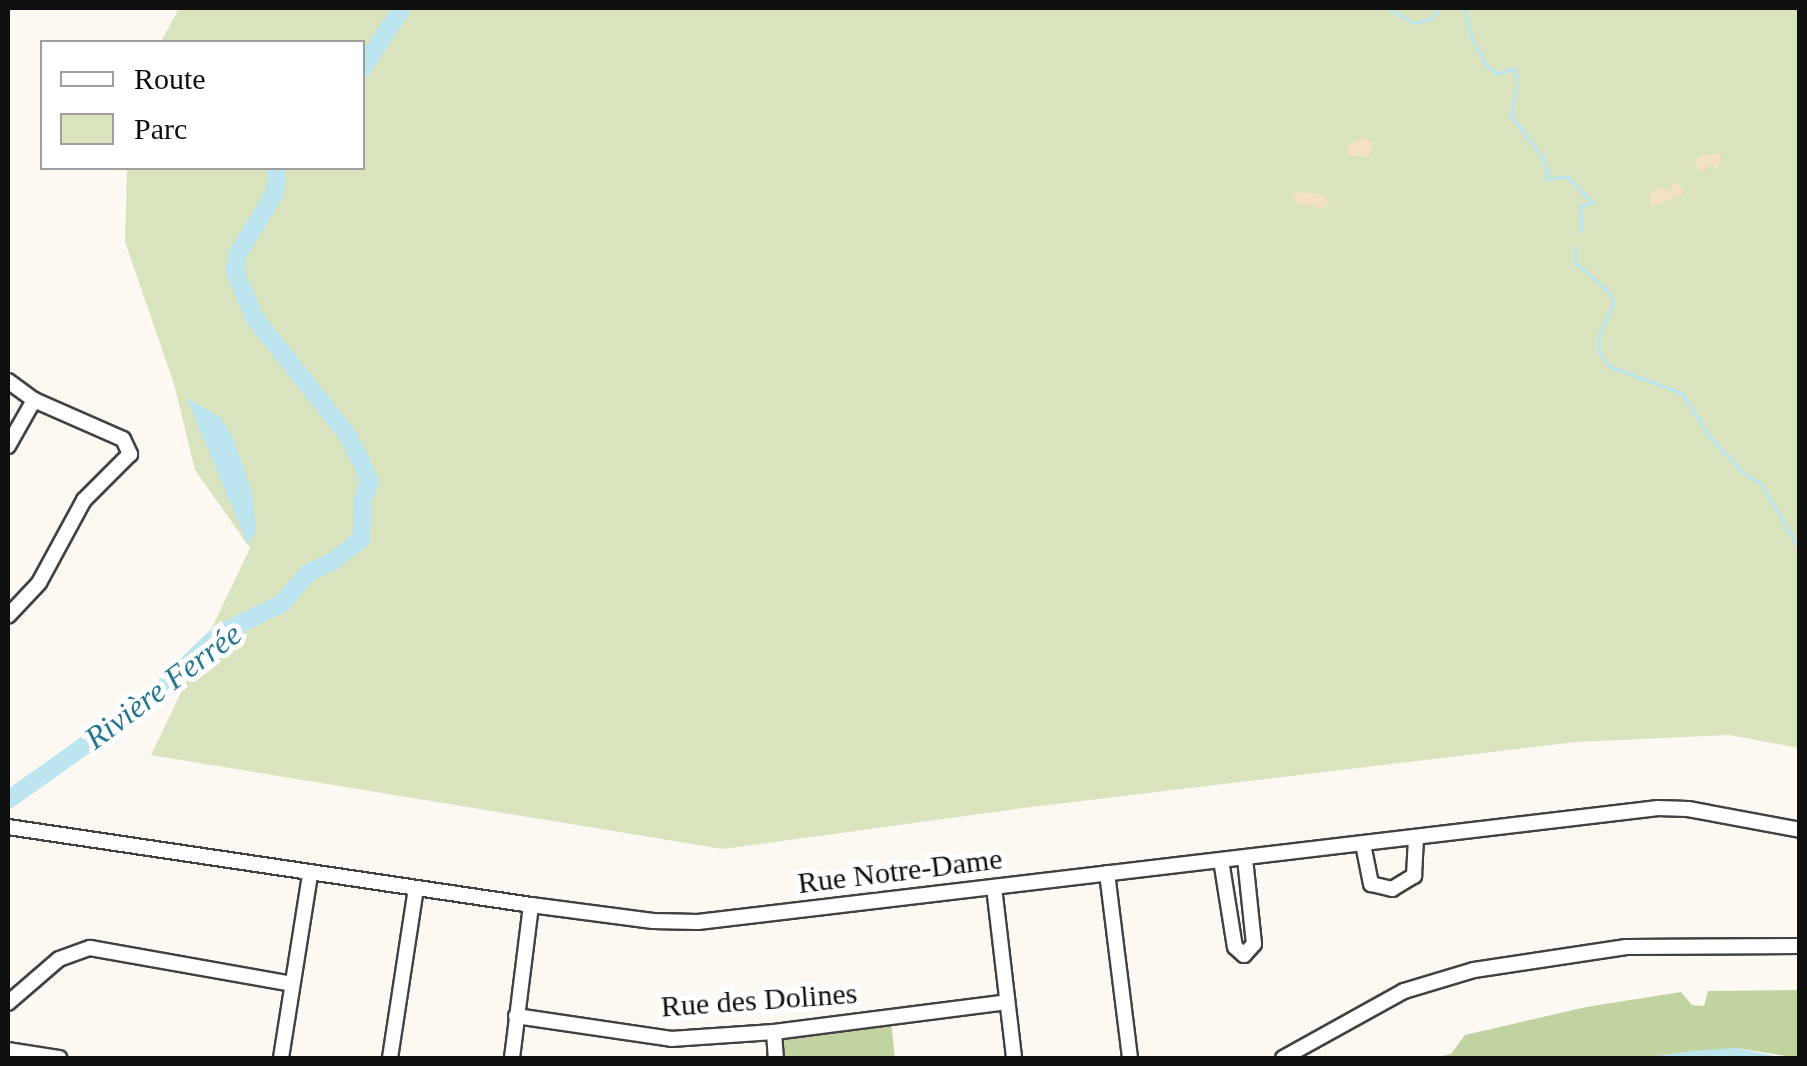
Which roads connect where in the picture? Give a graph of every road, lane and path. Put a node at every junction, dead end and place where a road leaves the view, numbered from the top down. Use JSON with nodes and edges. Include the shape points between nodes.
{"nodes":[{"id":1,"x":8,"y":382,"type":"edge"},
{"id":2,"x":34,"y":400,"type":"junction"},
{"id":3,"x":8,"y":446,"type":"edge"},
{"id":4,"x":8,"y":616,"type":"edge"},
{"id":5,"x":8,"y":827,"type":"edge"},
{"id":6,"x":1800,"y":830,"type":"edge"},
{"id":7,"x":1416,"y":837,"type":"junction"},
{"id":8,"x":1363,"y":844,"type":"junction"},
{"id":9,"x":1245,"y":859,"type":"junction"},
{"id":10,"x":1221,"y":860,"type":"junction"},
{"id":11,"x":1106,"y":873,"type":"junction"},
{"id":12,"x":310,"y":874,"type":"junction"},
{"id":13,"x":994,"y":887,"type":"junction"},
{"id":14,"x":416,"y":889,"type":"junction"},
{"id":15,"x":530,"y":905,"type":"junction"},
{"id":16,"x":1800,"y":946,"type":"edge"},
{"id":17,"x":292,"y":984,"type":"junction"},
{"id":18,"x":1007,"y":1002,"type":"junction"},
{"id":19,"x":8,"y":1003,"type":"edge"},
{"id":20,"x":516,"y":1016,"type":"junction"},
{"id":21,"x":774,"y":1032,"type":"junction"},
{"id":22,"x":8,"y":1050,"type":"edge"},
{"id":23,"x":59,"y":1058,"type":"edge"},
{"id":24,"x":281,"y":1058,"type":"edge"},
{"id":25,"x":390,"y":1058,"type":"edge"},
{"id":26,"x":512,"y":1058,"type":"edge"},
{"id":27,"x":776,"y":1058,"type":"edge"},
{"id":28,"x":1014,"y":1058,"type":"edge"},
{"id":29,"x":1130,"y":1058,"type":"edge"},
{"id":30,"x":1283,"y":1058,"type":"edge"}],
"edges":[{"from":1,"to":2,"type":"street"},
{"from":2,"to":3,"type":"street"},
{"from":2,"to":4,"type":"street","via":[[123,439],[130,454],[84,500],[39,583]]},
{"from":5,"to":12,"type":"street","name":"Rue Notre-Dame"},
{"from":6,"to":7,"type":"street","name":"Rue Notre-Dame","via":[[1658,808]]},
{"from":7,"to":8,"type":"street","name":"Rue Notre-Dame"},
{"from":7,"to":8,"type":"street","via":[[1414,876],[1392,890],[1372,884]]},
{"from":8,"to":9,"type":"street","name":"Rue Notre-Dame"},
{"from":9,"to":10,"type":"street","name":"Rue Notre-Dame"},
{"from":9,"to":10,"type":"street","via":[[1254,944],[1244,955],[1235,947]]},
{"from":10,"to":11,"type":"street","name":"Rue Notre-Dame"},
{"from":11,"to":13,"type":"street","name":"Rue Notre-Dame"},
{"from":11,"to":29,"type":"street"},
{"from":12,"to":14,"type":"street","name":"Rue Notre-Dame"},
{"from":12,"to":17,"type":"street"},
{"from":13,"to":15,"type":"street","name":"Rue Notre-Dame","via":[[698,922]]},
{"from":13,"to":18,"type":"street"},
{"from":14,"to":15,"type":"street","name":"Rue Notre-Dame"},
{"from":14,"to":25,"type":"street"},
{"from":15,"to":20,"type":"street"},
{"from":16,"to":30,"type":"street","via":[[1626,948],[1474,970],[1404,991]]},
{"from":17,"to":19,"type":"street","via":[[90,948],[59,959]]},
{"from":17,"to":24,"type":"street"},
{"from":18,"to":21,"type":"street","name":"Rue des Dolines"},
{"from":18,"to":28,"type":"street"},
{"from":20,"to":21,"type":"street","name":"Rue des Dolines","via":[[671,1038]]},
{"from":20,"to":26,"type":"street"},
{"from":21,"to":27,"type":"street"},
{"from":22,"to":23,"type":"street"}]}
